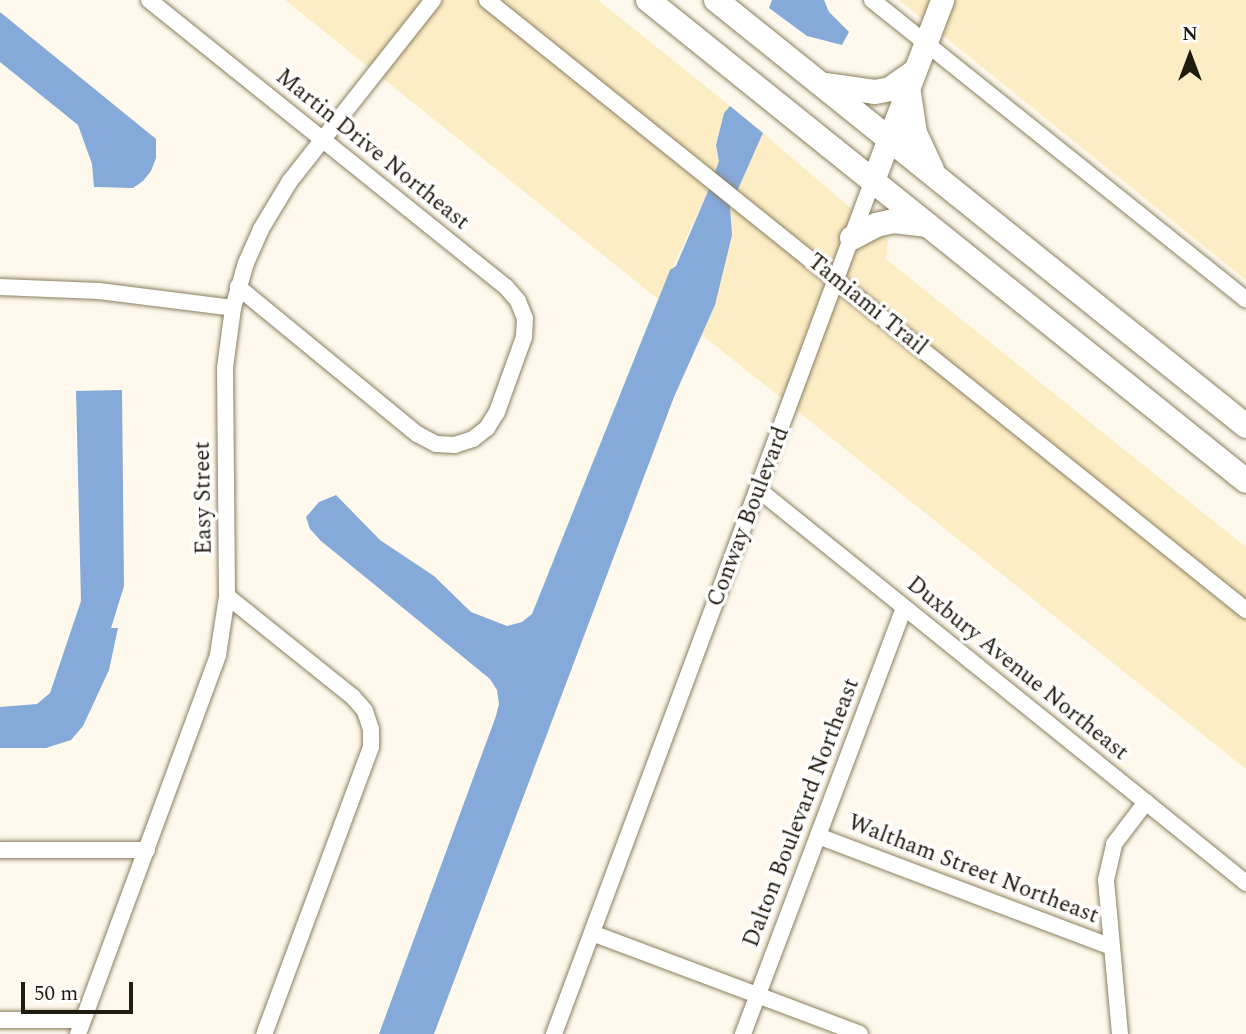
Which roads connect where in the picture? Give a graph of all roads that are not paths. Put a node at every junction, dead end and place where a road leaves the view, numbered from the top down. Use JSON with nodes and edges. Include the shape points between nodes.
{"nodes":[{"id":1,"x":149,"y":0,"type":"edge"},
{"id":2,"x":433,"y":0,"type":"edge"},
{"id":3,"x":487,"y":0,"type":"edge"},
{"id":4,"x":648,"y":0,"type":"edge"},
{"id":5,"x":716,"y":0,"type":"edge"},
{"id":6,"x":872,"y":0,"type":"edge"},
{"id":7,"x":942,"y":0,"type":"edge"},
{"id":8,"x":926,"y":43,"type":"junction"},
{"id":9,"x":911,"y":80,"type":"junction"},
{"id":10,"x":821,"y":84,"type":"junction"},
{"id":11,"x":888,"y":138,"type":"junction"},
{"id":12,"x":322,"y":139,"type":"junction"},
{"id":13,"x":935,"y":176,"type":"junction"},
{"id":14,"x":873,"y":180,"type":"junction"},
{"id":15,"x":928,"y":225,"type":"junction"},
{"id":16,"x":852,"y":238,"type":"junction"},
{"id":17,"x":836,"y":281,"type":"junction"},
{"id":18,"x":0,"y":286,"type":"edge"},
{"id":19,"x":238,"y":287,"type":"junction"},
{"id":20,"x":1246,"y":300,"type":"edge"},
{"id":21,"x":233,"y":308,"type":"junction"},
{"id":22,"x":1246,"y":426,"type":"edge"},
{"id":23,"x":1246,"y":481,"type":"edge"},
{"id":24,"x":759,"y":490,"type":"junction"},
{"id":25,"x":227,"y":596,"type":"junction"},
{"id":26,"x":904,"y":607,"type":"junction"},
{"id":27,"x":1246,"y":610,"type":"edge"},
{"id":28,"x":1146,"y":802,"type":"junction"},
{"id":29,"x":818,"y":836,"type":"junction"},
{"id":30,"x":0,"y":850,"type":"edge"},
{"id":31,"x":147,"y":850,"type":"junction"},
{"id":32,"x":1246,"y":883,"type":"edge"},
{"id":33,"x":592,"y":933,"type":"junction"},
{"id":34,"x":1112,"y":947,"type":"junction"},
{"id":35,"x":758,"y":996,"type":"junction"},
{"id":36,"x":0,"y":1020,"type":"edge"},
{"id":37,"x":81,"y":1027,"type":"edge"},
{"id":38,"x":264,"y":1034,"type":"edge"},
{"id":39,"x":555,"y":1034,"type":"edge"},
{"id":40,"x":743,"y":1034,"type":"edge"},
{"id":41,"x":860,"y":1034,"type":"edge"},
{"id":42,"x":1120,"y":1034,"type":"edge"}],
"edges":[{"from":1,"to":12,"type":"street","name":"Martin Drive Northeast"},
{"from":2,"to":12,"type":"street","name":"Easy Street"},
{"from":3,"to":17,"type":"street","name":"Tamiami Trail"},
{"from":4,"to":14,"type":"main road"},
{"from":5,"to":10,"type":"main road"},
{"from":6,"to":8,"type":"street"},
{"from":7,"to":8,"type":"street","name":"Conway Boulevard"},
{"from":8,"to":9,"type":"street","name":"Conway Boulevard"},
{"from":8,"to":20,"type":"street"},
{"from":9,"to":10,"type":"main road","via":[[875,92]]},
{"from":9,"to":11,"type":"street","name":"Conway Boulevard"},
{"from":9,"to":13,"type":"main road","via":[[915,133]]},
{"from":10,"to":11,"type":"main road"},
{"from":11,"to":13,"type":"main road"},
{"from":11,"to":14,"type":"street","name":"Conway Boulevard"},
{"from":12,"to":19,"type":"street","name":"Easy Street","via":[[279,196],[251,249]]},
{"from":12,"to":19,"type":"street","name":"Martin Drive Northeast","via":[[518,301],[525,318],[524,337],[497,412],[473,439],[455,445],[436,444],[417,434]]},
{"from":13,"to":22,"type":"main road"},
{"from":14,"to":15,"type":"main road"},
{"from":14,"to":16,"type":"street","name":"Conway Boulevard"},
{"from":15,"to":16,"type":"main road","via":[[876,225]]},
{"from":15,"to":23,"type":"main road"},
{"from":16,"to":17,"type":"street","name":"Conway Boulevard"},
{"from":17,"to":24,"type":"street","name":"Conway Boulevard"},
{"from":17,"to":27,"type":"street","name":"Tamiami Trail"},
{"from":18,"to":21,"type":"street","via":[[99,290]]},
{"from":19,"to":21,"type":"street","name":"Easy Street"},
{"from":21,"to":25,"type":"street","name":"Easy Street","via":[[225,368]]},
{"from":24,"to":26,"type":"street","name":"Duxbury Avenue Northeast"},
{"from":24,"to":33,"type":"street","name":"Conway Boulevard"},
{"from":25,"to":31,"type":"street","name":"Easy Street","via":[[213,674]]},
{"from":25,"to":38,"type":"street","via":[[353,697],[365,711],[371,729],[371,747]]},
{"from":26,"to":28,"type":"street","name":"Duxbury Avenue Northeast"},
{"from":26,"to":29,"type":"street","name":"Dalton Boulevard Northeast"},
{"from":28,"to":32,"type":"street","name":"Duxbury Avenue Northeast"},
{"from":28,"to":34,"type":"street","via":[[1114,844],[1108,861]]},
{"from":29,"to":34,"type":"street","name":"Waltham Street Northeast"},
{"from":29,"to":35,"type":"street","name":"Dalton Boulevard Northeast"},
{"from":30,"to":31,"type":"street"},
{"from":31,"to":37,"type":"street","name":"Easy Street"},
{"from":33,"to":35,"type":"street"},
{"from":33,"to":39,"type":"street","name":"Conway Boulevard"},
{"from":34,"to":42,"type":"street"},
{"from":35,"to":40,"type":"street","name":"Dalton Boulevard Northeast"},
{"from":35,"to":41,"type":"street"},
{"from":36,"to":37,"type":"street"}]}
